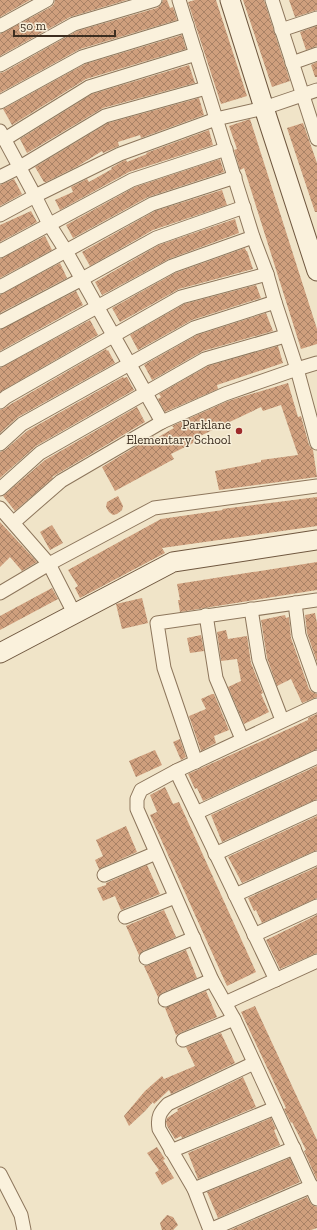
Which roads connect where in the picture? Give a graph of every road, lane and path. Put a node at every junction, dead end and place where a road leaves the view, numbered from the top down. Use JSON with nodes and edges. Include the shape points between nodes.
{"nodes":[{"id":1,"x":47,"y":0,"type":"edge"},
{"id":2,"x":155,"y":0,"type":"edge"},
{"id":3,"x":179,"y":0,"type":"edge"},
{"id":4,"x":230,"y":0,"type":"edge"},
{"id":5,"x":272,"y":0,"type":"edge"},
{"id":6,"x":317,"y":18,"type":"edge"},
{"id":7,"x":187,"y":25,"type":"junction"},
{"id":8,"x":0,"y":26,"type":"edge"},
{"id":9,"x":282,"y":30,"type":"junction"},
{"id":10,"x":196,"y":54,"type":"junction"},
{"id":11,"x":317,"y":54,"type":"edge"},
{"id":12,"x":292,"y":63,"type":"junction"},
{"id":13,"x":0,"y":65,"type":"edge"},
{"id":14,"x":206,"y":88,"type":"junction"},
{"id":15,"x":317,"y":90,"type":"edge"},
{"id":16,"x":303,"y":95,"type":"junction"},
{"id":17,"x":0,"y":102,"type":"edge"},
{"id":18,"x":264,"y":108,"type":"junction"},
{"id":19,"x":216,"y":119,"type":"junction"},
{"id":20,"x":2,"y":135,"type":"edge"},
{"id":21,"x":317,"y":139,"type":"edge"},
{"id":22,"x":226,"y":149,"type":"junction"},
{"id":23,"x":20,"y":167,"type":"junction"},
{"id":24,"x":0,"y":177,"type":"edge"},
{"id":25,"x":235,"y":177,"type":"junction"},
{"id":26,"x":35,"y":196,"type":"junction"},
{"id":27,"x":244,"y":207,"type":"junction"},
{"id":28,"x":0,"y":215,"type":"edge"},
{"id":29,"x":49,"y":224,"type":"junction"},
{"id":30,"x":253,"y":237,"type":"junction"},
{"id":31,"x":0,"y":250,"type":"edge"},
{"id":32,"x":66,"y":251,"type":"junction"},
{"id":33,"x":317,"y":271,"type":"edge"},
{"id":34,"x":267,"y":274,"type":"junction"},
{"id":35,"x":82,"y":279,"type":"junction"},
{"id":36,"x":0,"y":287,"type":"edge"},
{"id":37,"x":275,"y":302,"type":"junction"},
{"id":38,"x":98,"y":307,"type":"junction"},
{"id":39,"x":0,"y":322,"type":"edge"},
{"id":40,"x":113,"y":335,"type":"junction"},
{"id":41,"x":285,"y":336,"type":"junction"},
{"id":42,"x":0,"y":360,"type":"edge"},
{"id":43,"x":129,"y":364,"type":"junction"},
{"id":44,"x":317,"y":364,"type":"edge"},
{"id":45,"x":297,"y":369,"type":"junction"},
{"id":46,"x":145,"y":392,"type":"junction"},
{"id":47,"x":0,"y":402,"type":"edge"},
{"id":48,"x":162,"y":422,"type":"junction"},
{"id":49,"x":317,"y":442,"type":"edge"},
{"id":50,"x":0,"y":444,"type":"edge"},
{"id":51,"x":317,"y":486,"type":"edge"},
{"id":52,"x":0,"y":489,"type":"edge"},
{"id":53,"x":0,"y":508,"type":"edge"},
{"id":54,"x":14,"y":522,"type":"junction"},
{"id":55,"x":317,"y":540,"type":"edge"},
{"id":56,"x":49,"y":564,"type":"junction"},
{"id":57,"x":2,"y":588,"type":"edge"},
{"id":58,"x":317,"y":600,"type":"edge"},
{"id":59,"x":295,"y":603,"type":"junction"},
{"id":60,"x":251,"y":609,"type":"junction"},
{"id":61,"x":74,"y":614,"type":"junction"},
{"id":62,"x":206,"y":615,"type":"junction"},
{"id":63,"x":0,"y":653,"type":"edge"},
{"id":64,"x":317,"y":686,"type":"edge"},
{"id":65,"x":317,"y":705,"type":"edge"},
{"id":66,"x":282,"y":720,"type":"junction"},
{"id":67,"x":242,"y":739,"type":"junction"},
{"id":68,"x":317,"y":757,"type":"edge"},
{"id":69,"x":196,"y":762,"type":"junction"},
{"id":70,"x":176,"y":771,"type":"junction"},
{"id":71,"x":317,"y":807,"type":"edge"},
{"id":72,"x":196,"y":813,"type":"junction"},
{"id":73,"x":156,"y":853,"type":"junction"},
{"id":74,"x":215,"y":854,"type":"junction"},
{"id":75,"x":317,"y":858,"type":"edge"},
{"id":76,"x":104,"y":875,"type":"dead end"},
{"id":77,"x":235,"y":895,"type":"junction"},
{"id":78,"x":175,"y":897,"type":"junction"},
{"id":79,"x":317,"y":906,"type":"edge"},
{"id":80,"x":125,"y":916,"type":"dead end"},
{"id":81,"x":254,"y":935,"type":"junction"},
{"id":82,"x":194,"y":938,"type":"junction"},
{"id":83,"x":146,"y":958,"type":"dead end"},
{"id":84,"x":317,"y":961,"type":"edge"},
{"id":85,"x":212,"y":980,"type":"junction"},
{"id":86,"x":276,"y":980,"type":"junction"},
{"id":87,"x":165,"y":1000,"type":"dead end"},
{"id":88,"x":225,"y":1003,"type":"junction"},
{"id":89,"x":234,"y":1019,"type":"junction"},
{"id":90,"x":183,"y":1040,"type":"dead end"},
{"id":91,"x":254,"y":1063,"type":"junction"},
{"id":92,"x":275,"y":1108,"type":"junction"},
{"id":93,"x":294,"y":1148,"type":"junction"},
{"id":94,"x":171,"y":1150,"type":"junction"},
{"id":95,"x":0,"y":1174,"type":"edge"},
{"id":96,"x":312,"y":1186,"type":"junction"},
{"id":97,"x":194,"y":1189,"type":"junction"},
{"id":98,"x":317,"y":1199,"type":"edge"},
{"id":99,"x":23,"y":1230,"type":"edge"},
{"id":100,"x":29,"y":1230,"type":"edge"},
{"id":101,"x":210,"y":1230,"type":"edge"}],
"edges":[{"from":1,"to":8,"type":"street"},
{"from":2,"to":13,"type":"street","via":[[74,24]]},
{"from":3,"to":7,"type":"street"},
{"from":4,"to":18,"type":"street"},
{"from":5,"to":9,"type":"street"},
{"from":6,"to":9,"type":"street"},
{"from":7,"to":10,"type":"street"},
{"from":7,"to":17,"type":"street","via":[[82,57]]},
{"from":9,"to":12,"type":"street"},
{"from":10,"to":14,"type":"street"},
{"from":10,"to":20,"type":"street","via":[[89,87]]},
{"from":11,"to":12,"type":"street"},
{"from":12,"to":16,"type":"street"},
{"from":14,"to":19,"type":"street"},
{"from":14,"to":23,"type":"street","via":[[105,116]]},
{"from":15,"to":16,"type":"street"},
{"from":16,"to":18,"type":"street"},
{"from":16,"to":21,"type":"street"},
{"from":18,"to":19,"type":"street"},
{"from":18,"to":33,"type":"street"},
{"from":19,"to":22,"type":"street"},
{"from":19,"to":26,"type":"street","via":[[120,154]]},
{"from":20,"to":23,"type":"street"},
{"from":22,"to":25,"type":"street"},
{"from":22,"to":29,"type":"street","via":[[132,180]]},
{"from":23,"to":24,"type":"street"},
{"from":23,"to":26,"type":"street"},
{"from":25,"to":27,"type":"street"},
{"from":25,"to":32,"type":"street","via":[[152,204]]},
{"from":26,"to":28,"type":"street"},
{"from":26,"to":29,"type":"street"},
{"from":27,"to":30,"type":"street"},
{"from":27,"to":35,"type":"street","via":[[156,238]]},
{"from":29,"to":31,"type":"street"},
{"from":29,"to":32,"type":"street"},
{"from":30,"to":34,"type":"street"},
{"from":30,"to":38,"type":"street","via":[[172,266]]},
{"from":32,"to":35,"type":"street"},
{"from":32,"to":36,"type":"street"},
{"from":34,"to":37,"type":"street"},
{"from":34,"to":40,"type":"street","via":[[182,297]]},
{"from":35,"to":38,"type":"street"},
{"from":35,"to":39,"type":"street"},
{"from":37,"to":41,"type":"street"},
{"from":37,"to":43,"type":"street","via":[[194,328]]},
{"from":38,"to":40,"type":"street"},
{"from":38,"to":42,"type":"street"},
{"from":40,"to":43,"type":"street"},
{"from":40,"to":47,"type":"street"},
{"from":41,"to":45,"type":"street"},
{"from":41,"to":46,"type":"street","via":[[205,359]]},
{"from":43,"to":46,"type":"street"},
{"from":43,"to":50,"type":"street","via":[[22,424]]},
{"from":44,"to":45,"type":"street"},
{"from":45,"to":48,"type":"street","via":[[225,394]]},
{"from":45,"to":49,"type":"street"},
{"from":46,"to":48,"type":"street"},
{"from":46,"to":52,"type":"street","via":[[40,453]]},
{"from":48,"to":54,"type":"street","via":[[61,481]]},
{"from":51,"to":56,"type":"street","via":[[154,508]]},
{"from":53,"to":54,"type":"street"},
{"from":54,"to":56,"type":"street"},
{"from":55,"to":61,"type":"street","via":[[172,562]]},
{"from":56,"to":57,"type":"street"},
{"from":56,"to":61,"type":"street"},
{"from":58,"to":59,"type":"street"},
{"from":59,"to":60,"type":"street"},
{"from":59,"to":64,"type":"street","via":[[299,635]]},
{"from":60,"to":62,"type":"street"},
{"from":60,"to":66,"type":"street","via":[[258,660]]},
{"from":61,"to":63,"type":"street"},
{"from":62,"to":67,"type":"street","via":[[216,678]]},
{"from":62,"to":69,"type":"street","via":[[157,623],[164,668]]},
{"from":65,"to":66,"type":"street"},
{"from":66,"to":67,"type":"street"},
{"from":67,"to":69,"type":"street"},
{"from":68,"to":72,"type":"street"},
{"from":69,"to":70,"type":"street"},
{"from":70,"to":72,"type":"street"},
{"from":70,"to":73,"type":"street","via":[[141,790],[137,799],[137,809]]},
{"from":71,"to":74,"type":"street"},
{"from":72,"to":74,"type":"street"},
{"from":73,"to":76,"type":"street"},
{"from":73,"to":78,"type":"street"},
{"from":74,"to":77,"type":"street"},
{"from":75,"to":77,"type":"street"},
{"from":77,"to":81,"type":"street"},
{"from":78,"to":80,"type":"street"},
{"from":78,"to":82,"type":"street"},
{"from":79,"to":81,"type":"street"},
{"from":81,"to":86,"type":"street"},
{"from":82,"to":83,"type":"street"},
{"from":82,"to":85,"type":"street"},
{"from":84,"to":86,"type":"street"},
{"from":85,"to":87,"type":"street"},
{"from":85,"to":88,"type":"street"},
{"from":86,"to":88,"type":"street"},
{"from":88,"to":89,"type":"street"},
{"from":89,"to":90,"type":"street"},
{"from":89,"to":91,"type":"street"},
{"from":91,"to":92,"type":"street"},
{"from":91,"to":94,"type":"street","via":[[168,1104],[161,1111],[159,1129]]},
{"from":92,"to":93,"type":"street"},
{"from":92,"to":94,"type":"street"},
{"from":93,"to":96,"type":"street"},
{"from":93,"to":97,"type":"street"},
{"from":94,"to":97,"type":"street"},
{"from":95,"to":99,"type":"street","via":[[20,1211]]},
{"from":96,"to":98,"type":"street"},
{"from":96,"to":101,"type":"street"},
{"from":97,"to":101,"type":"street"},
{"from":99,"to":100,"type":"street"}]}
